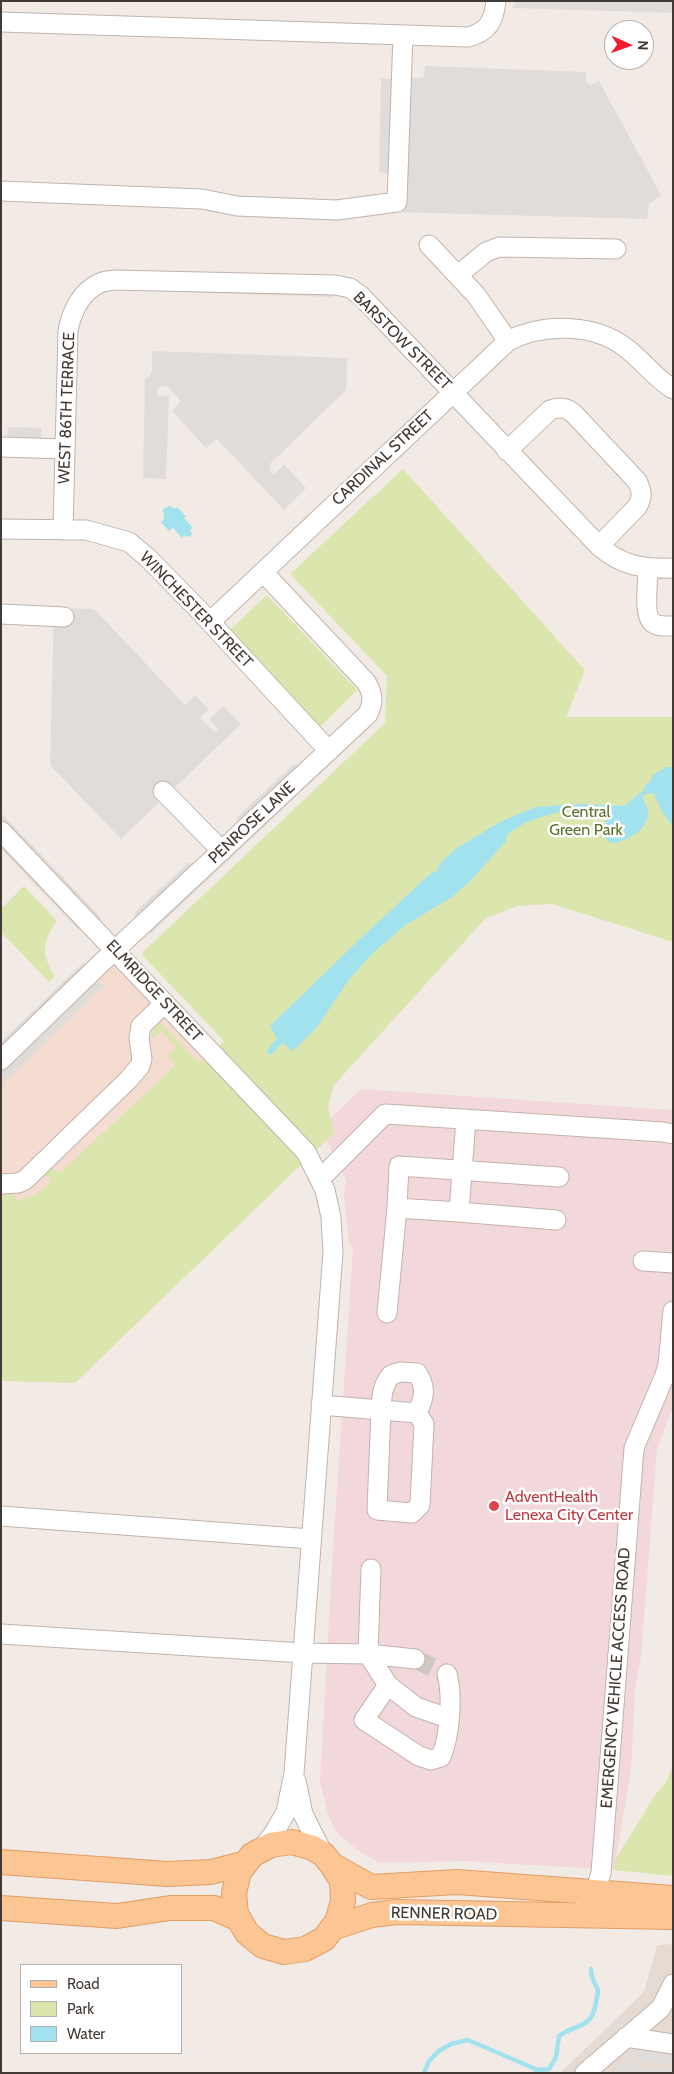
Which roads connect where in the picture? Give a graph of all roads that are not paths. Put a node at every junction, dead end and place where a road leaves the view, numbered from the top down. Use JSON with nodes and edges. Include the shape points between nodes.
{"nodes":[{"id":1,"x":496,"y":1,"type":"edge"},
{"id":2,"x":1,"y":22,"type":"edge"},
{"id":3,"x":403,"y":34,"type":"junction"},
{"id":4,"x":1,"y":191,"type":"edge"},
{"id":5,"x":429,"y":245,"type":"dead end"},
{"id":6,"x":616,"y":249,"type":"dead end"},
{"id":7,"x":458,"y":275,"type":"junction"},
{"id":8,"x":88,"y":291,"type":"joint"},
{"id":9,"x":508,"y":341,"type":"junction"},
{"id":10,"x":673,"y":389,"type":"edge"},
{"id":11,"x":454,"y":393,"type":"junction"},
{"id":12,"x":1,"y":448,"type":"edge"},
{"id":13,"x":66,"y":450,"type":"junction"},
{"id":14,"x":507,"y":451,"type":"junction"},
{"id":15,"x":1,"y":528,"type":"edge"},
{"id":16,"x":63,"y":530,"type":"junction"},
{"id":17,"x":599,"y":546,"type":"junction"},
{"id":18,"x":673,"y":568,"type":"edge"},
{"id":19,"x":648,"y":569,"type":"junction"},
{"id":20,"x":263,"y":572,"type":"junction"},
{"id":21,"x":1,"y":614,"type":"edge"},
{"id":22,"x":64,"y":617,"type":"dead end"},
{"id":23,"x":210,"y":622,"type":"junction"},
{"id":24,"x":673,"y":626,"type":"edge"},
{"id":25,"x":329,"y":751,"type":"junction"},
{"id":26,"x":163,"y":791,"type":"dead end"},
{"id":27,"x":1,"y":831,"type":"edge"},
{"id":28,"x":222,"y":851,"type":"junction"},
{"id":29,"x":116,"y":950,"type":"junction"},
{"id":30,"x":165,"y":1003,"type":"junction"},
{"id":31,"x":1,"y":1060,"type":"edge"},
{"id":32,"x":466,"y":1119,"type":"junction"},
{"id":33,"x":673,"y":1134,"type":"edge"},
{"id":34,"x":462,"y":1170,"type":"junction"},
{"id":35,"x":559,"y":1177,"type":"dead end"},
{"id":36,"x":320,"y":1179,"type":"junction"},
{"id":37,"x":1,"y":1184,"type":"edge"},
{"id":38,"x":397,"y":1208,"type":"junction"},
{"id":39,"x":460,"y":1212,"type":"junction"},
{"id":40,"x":556,"y":1220,"type":"dead end"},
{"id":41,"x":643,"y":1261,"type":"dead end"},
{"id":42,"x":673,"y":1263,"type":"edge"},
{"id":43,"x":673,"y":1311,"type":"edge"},
{"id":44,"x":387,"y":1313,"type":"dead end"},
{"id":45,"x":321,"y":1405,"type":"junction"},
{"id":46,"x":381,"y":1410,"type":"junction"},
{"id":47,"x":417,"y":1413,"type":"junction"},
{"id":48,"x":1,"y":1516,"type":"edge"},
{"id":49,"x":311,"y":1539,"type":"junction"},
{"id":50,"x":371,"y":1568,"type":"dead end"},
{"id":51,"x":1,"y":1634,"type":"edge"},
{"id":52,"x":303,"y":1653,"type":"junction"},
{"id":53,"x":368,"y":1654,"type":"junction"},
{"id":54,"x":416,"y":1658,"type":"tunnel mouth"},
{"id":55,"x":447,"y":1674,"type":"dead end"},
{"id":56,"x":388,"y":1685,"type":"junction"},
{"id":57,"x":448,"y":1718,"type":"junction"},
{"id":58,"x":294,"y":1773,"type":"junction"},
{"id":59,"x":253,"y":1857,"type":"junction"},
{"id":60,"x":328,"y":1860,"type":"junction"},
{"id":61,"x":1,"y":1862,"type":"edge"},
{"id":62,"x":595,"y":1892,"type":"junction"},
{"id":63,"x":673,"y":1898,"type":"edge"},
{"id":64,"x":1,"y":1908,"type":"edge"},
{"id":65,"x":564,"y":1916,"type":"junction"},
{"id":66,"x":673,"y":1917,"type":"edge"},
{"id":67,"x":239,"y":1919,"type":"junction"},
{"id":68,"x":332,"y":1928,"type":"junction"},
{"id":69,"x":673,"y":1984,"type":"edge"},
{"id":70,"x":626,"y":2037,"type":"junction"},
{"id":71,"x":673,"y":2044,"type":"edge"},
{"id":72,"x":585,"y":2073,"type":"edge"}],
"edges":[{"from":1,"to":3,"type":"street","via":[[494,16],[479,34],[468,37]]},
{"from":2,"to":3,"type":"street"},
{"from":3,"to":4,"type":"street","via":[[397,202],[327,209],[237,206],[202,199]]},
{"from":5,"to":7,"type":"street"},
{"from":6,"to":7,"type":"street","via":[[499,247],[486,252]]},
{"from":7,"to":9,"type":"street"},
{"from":8,"to":11,"type":"street","name":"BARSTOW STREET","via":[[99,283],[115,280],[162,289],[335,285],[350,288]]},
{"from":8,"to":13,"type":"street","name":"WEST 86TH TERRACE","via":[[78,303],[69,324]]},
{"from":9,"to":10,"type":"street","name":"CARDINAL STREET","via":[[524,333],[544,329],[591,331],[610,337],[627,349],[662,383]]},
{"from":9,"to":11,"type":"street","name":"CARDINAL STREET"},
{"from":11,"to":14,"type":"street","name":"BARSTOW STREET"},
{"from":11,"to":20,"type":"street","name":"CARDINAL STREET","via":[[306,519]]},
{"from":12,"to":13,"type":"street"},
{"from":13,"to":16,"type":"street","name":"WEST 86TH TERRACE"},
{"from":14,"to":17,"type":"street","name":"BARSTOW STREET"},
{"from":14,"to":17,"type":"street","via":[[550,410],[568,408],[574,414],[637,481],[641,490],[638,507]]},
{"from":15,"to":16,"type":"street","name":"WINCHESTER STREET"},
{"from":16,"to":23,"type":"street","name":"WINCHESTER STREET","via":[[86,530],[129,542]]},
{"from":17,"to":19,"type":"street","name":"BARSTOW STREET","via":[[612,557]]},
{"from":18,"to":19,"type":"street","name":"BARSTOW STREET"},
{"from":19,"to":24,"type":"street","via":[[647,616],[653,623]]},
{"from":20,"to":23,"type":"street","name":"CARDINAL STREET"},
{"from":20,"to":25,"type":"street","name":"PENROSE LANE","via":[[370,688],[373,705],[368,714]]},
{"from":21,"to":22,"type":"street"},
{"from":23,"to":25,"type":"street","name":"WINCHESTER STREET"},
{"from":25,"to":28,"type":"street","name":"PENROSE LANE"},
{"from":26,"to":28,"type":"street"},
{"from":27,"to":29,"type":"street","name":"ELMRIDGE STREET"},
{"from":28,"to":29,"type":"street","name":"PENROSE LANE"},
{"from":29,"to":30,"type":"street","name":"ELMRIDGE STREET"},
{"from":29,"to":31,"type":"street","name":"PENROSE LANE"},
{"from":30,"to":36,"type":"street","name":"ELMRIDGE STREET","via":[[306,1152]]},
{"from":30,"to":37,"type":"street","via":[[139,1031],[140,1066],[25,1180]]},
{"from":32,"to":33,"type":"street"},
{"from":32,"to":34,"type":"street"},
{"from":32,"to":36,"type":"street","via":[[385,1114]]},
{"from":34,"to":35,"type":"street"},
{"from":34,"to":38,"type":"street","via":[[399,1166]]},
{"from":34,"to":39,"type":"street"},
{"from":36,"to":45,"type":"street","name":"ELMRIDGE STREET","via":[[331,1217],[333,1252]]},
{"from":38,"to":39,"type":"street"},
{"from":38,"to":44,"type":"street"},
{"from":39,"to":40,"type":"street"},
{"from":41,"to":42,"type":"street"},
{"from":43,"to":62,"type":"street","name":"EMERGENCY VEHICLE ACCESS ROAD","via":[[668,1365],[634,1448],[600,1873]]},
{"from":45,"to":46,"type":"street"},
{"from":45,"to":49,"type":"street","name":"ELMRIDGE STREET"},
{"from":46,"to":47,"type":"street"},
{"from":46,"to":47,"type":"street","via":[[384,1383],[391,1375],[410,1372],[417,1373],[423,1381],[424,1395]]},
{"from":46,"to":47,"type":"street","via":[[377,1510],[412,1512],[420,1505],[424,1424]]},
{"from":48,"to":49,"type":"street"},
{"from":49,"to":52,"type":"street","name":"ELMRIDGE STREET"},
{"from":50,"to":53,"type":"street"},
{"from":51,"to":52,"type":"street"},
{"from":52,"to":53,"type":"street"},
{"from":52,"to":58,"type":"street","name":"ELMRIDGE STREET"},
{"from":53,"to":54,"type":"street"},
{"from":53,"to":56,"type":"street"},
{"from":55,"to":57,"type":"street","via":[[451,1688]]},
{"from":56,"to":57,"type":"street","via":[[416,1707]]},
{"from":56,"to":57,"type":"street","via":[[364,1720],[419,1756],[431,1760],[441,1757],[446,1746]]},
{"from":58,"to":59,"type":"street","via":[[286,1812],[274,1833]]},
{"from":58,"to":60,"type":"street","via":[[303,1814]]},
{"from":59,"to":60,"type":"main road","name":"RENNER ROAD","via":[[271,1845],[292,1842],[313,1848]]},
{"from":59,"to":61,"type":"main road","name":"RENNER ROAD","via":[[211,1872],[168,1874]]},
{"from":59,"to":67,"type":"main road","name":"RENNER ROAD","via":[[239,1872],[234,1893]]},
{"from":60,"to":62,"type":"main road","name":"RENNER ROAD","via":[[371,1887],[456,1882]]},
{"from":60,"to":68,"type":"main road","via":[[342,1881],[343,1901]]},
{"from":62,"to":63,"type":"main road","name":"RENNER ROAD"},
{"from":62,"to":65,"type":"street"},
{"from":64,"to":67,"type":"main road","name":"RENNER ROAD","via":[[116,1916],[170,1908],[214,1908]]},
{"from":65,"to":66,"type":"main road","name":"RENNER ROAD"},
{"from":65,"to":68,"type":"main road","name":"RENNER ROAD","via":[[397,1912],[372,1915]]},
{"from":67,"to":68,"type":"main road","name":"RENNER ROAD","via":[[247,1933],[263,1946],[284,1952],[305,1949],[324,1938]]},
{"from":69,"to":70,"type":"street","via":[[661,2008]]},
{"from":70,"to":71,"type":"street"},
{"from":70,"to":72,"type":"street"}]}
